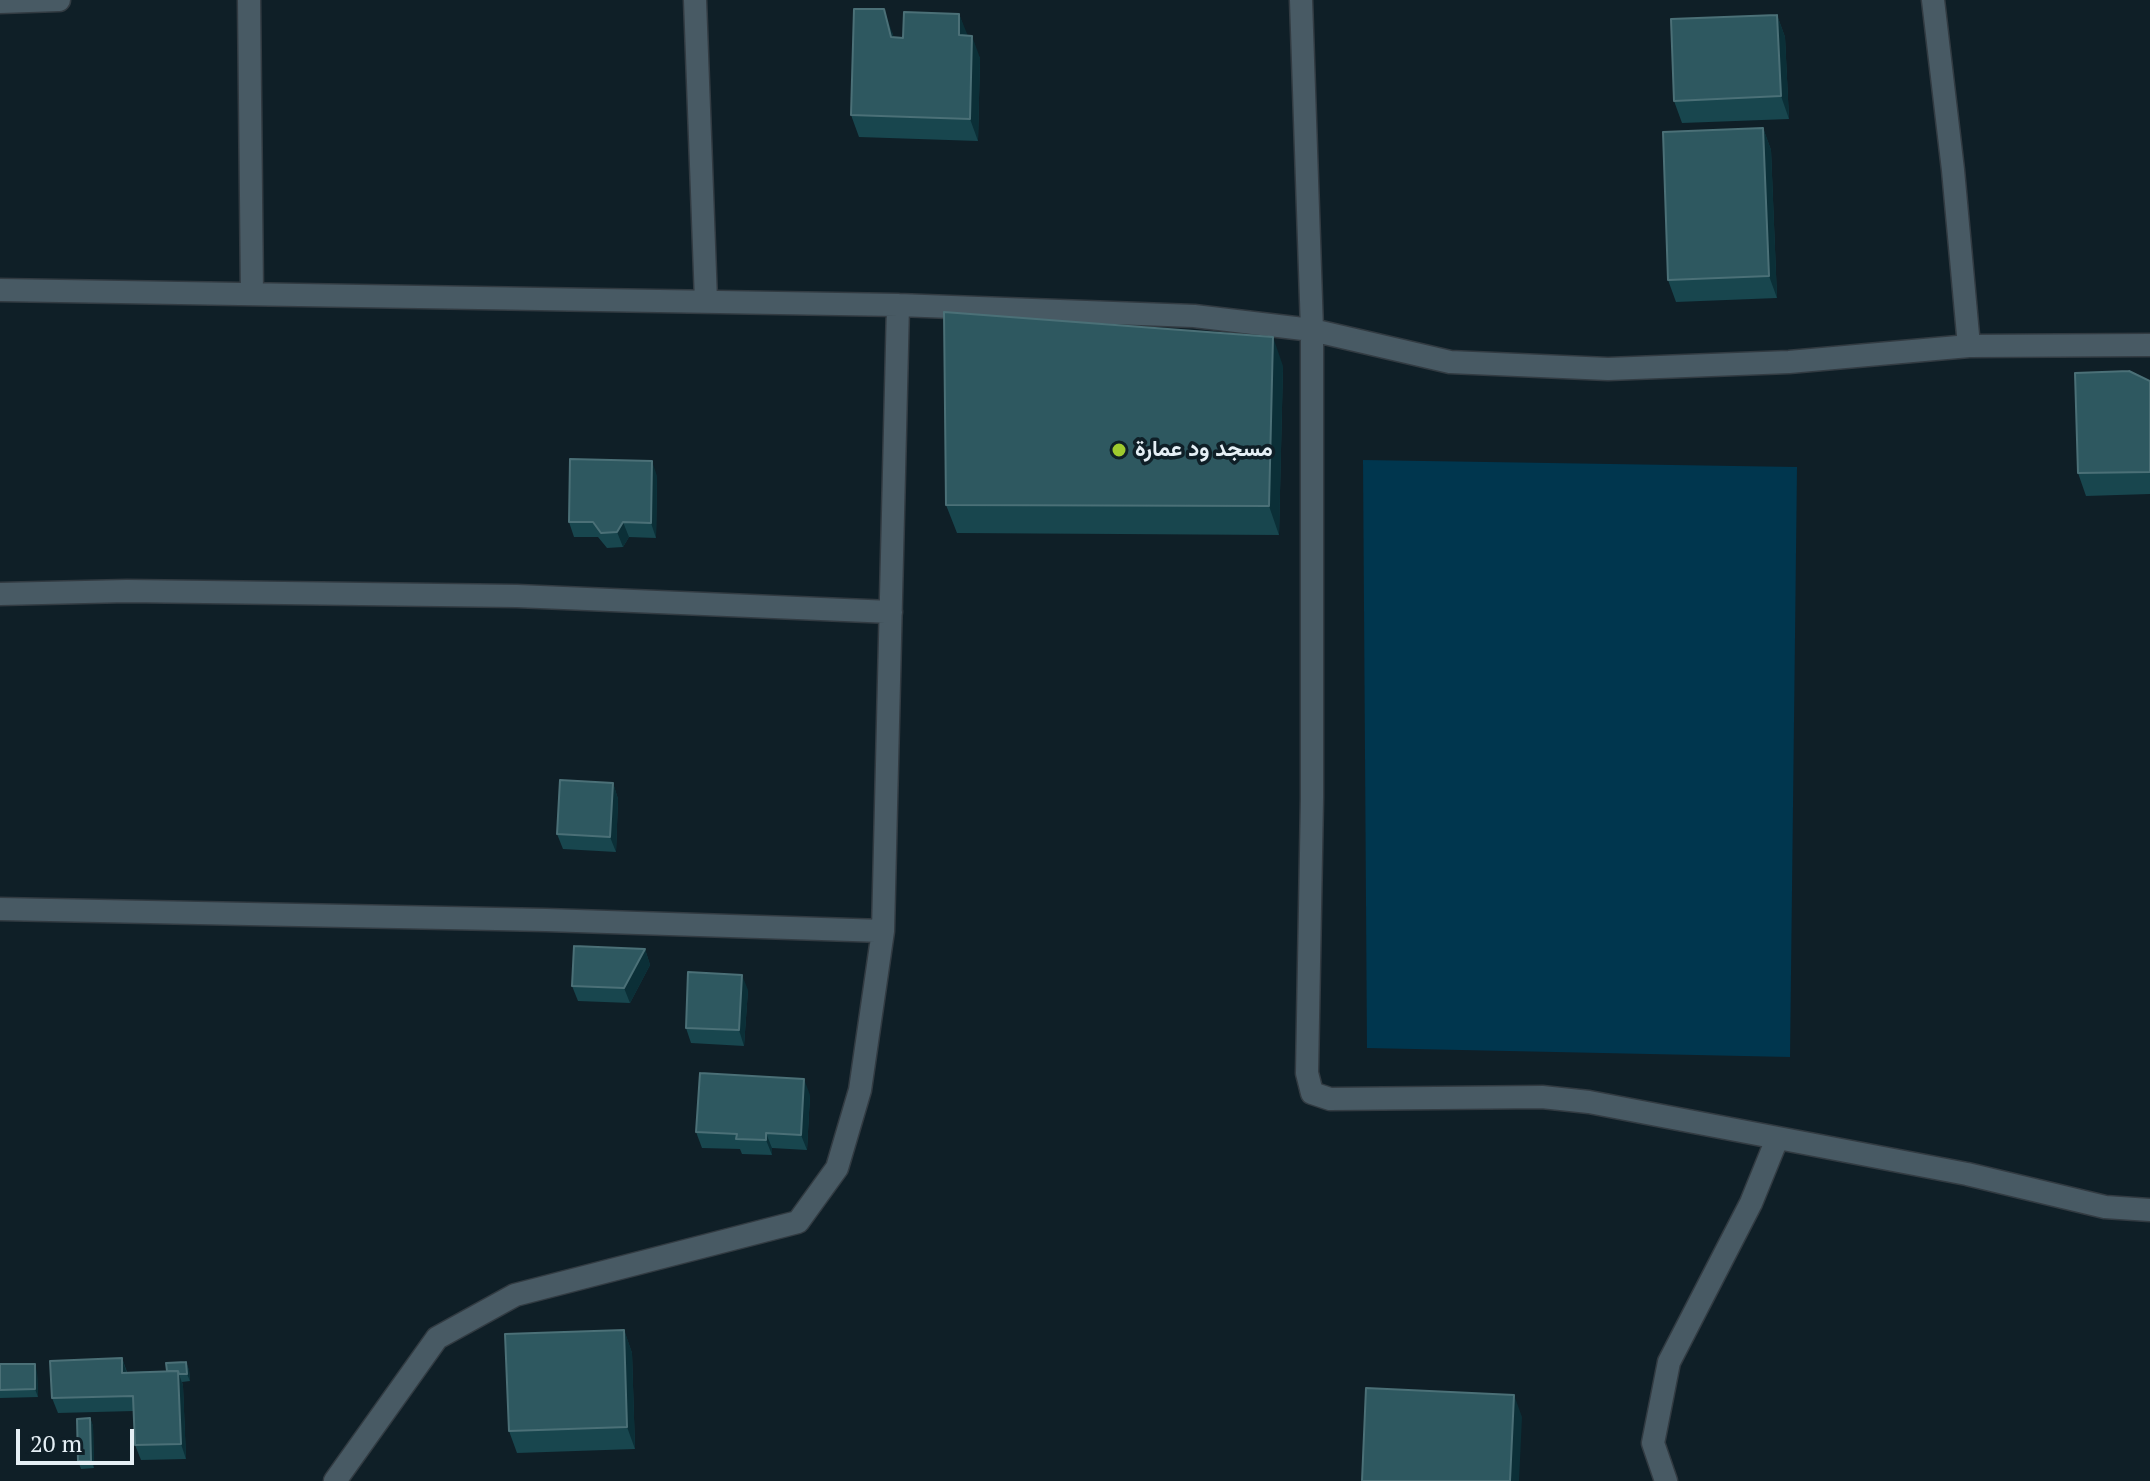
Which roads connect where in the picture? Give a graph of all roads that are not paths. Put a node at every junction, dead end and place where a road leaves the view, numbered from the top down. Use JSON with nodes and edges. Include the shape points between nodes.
{"nodes":[{"id":1,"x":59,"y":0,"type":"edge"},
{"id":2,"x":249,"y":0,"type":"edge"},
{"id":3,"x":695,"y":0,"type":"edge"},
{"id":4,"x":1301,"y":0,"type":"edge"},
{"id":5,"x":1933,"y":0,"type":"edge"},
{"id":6,"x":0,"y":2,"type":"edge"},
{"id":7,"x":0,"y":290,"type":"edge"},
{"id":8,"x":252,"y":294,"type":"junction"},
{"id":9,"x":706,"y":301,"type":"junction"},
{"id":10,"x":898,"y":305,"type":"junction"},
{"id":11,"x":1312,"y":330,"type":"junction"},
{"id":12,"x":2150,"y":345,"type":"edge"},
{"id":13,"x":1969,"y":346,"type":"junction"},
{"id":14,"x":0,"y":594,"type":"edge"},
{"id":15,"x":891,"y":612,"type":"junction"},
{"id":16,"x":0,"y":909,"type":"edge"},
{"id":17,"x":883,"y":931,"type":"junction"},
{"id":18,"x":1777,"y":1139,"type":"junction"},
{"id":19,"x":2150,"y":1210,"type":"edge"},
{"id":20,"x":335,"y":1481,"type":"edge"},
{"id":21,"x":1666,"y":1481,"type":"edge"}],
"edges":[{"from":1,"to":6,"type":"street"},
{"from":2,"to":8,"type":"street"},
{"from":3,"to":9,"type":"street"},
{"from":4,"to":11,"type":"street"},
{"from":5,"to":13,"type":"street"},
{"from":7,"to":8,"type":"street"},
{"from":8,"to":9,"type":"street"},
{"from":9,"to":10,"type":"street"},
{"from":10,"to":11,"type":"street","via":[[1194,316]]},
{"from":10,"to":15,"type":"street"},
{"from":11,"to":13,"type":"street","via":[[1450,362],[1608,369],[1789,362]]},
{"from":11,"to":18,"type":"street","via":[[1307,1073],[1312,1093],[1330,1099],[1542,1097]]},
{"from":12,"to":13,"type":"street"},
{"from":14,"to":15,"type":"street","via":[[517,596]]},
{"from":15,"to":17,"type":"street"},
{"from":16,"to":17,"type":"street"},
{"from":17,"to":20,"type":"street","via":[[860,1090],[837,1168],[798,1222],[515,1295],[437,1338]]},
{"from":18,"to":19,"type":"street","via":[[1967,1174],[2105,1207]]},
{"from":18,"to":21,"type":"street","via":[[1751,1203],[1669,1362],[1653,1443]]}]}
